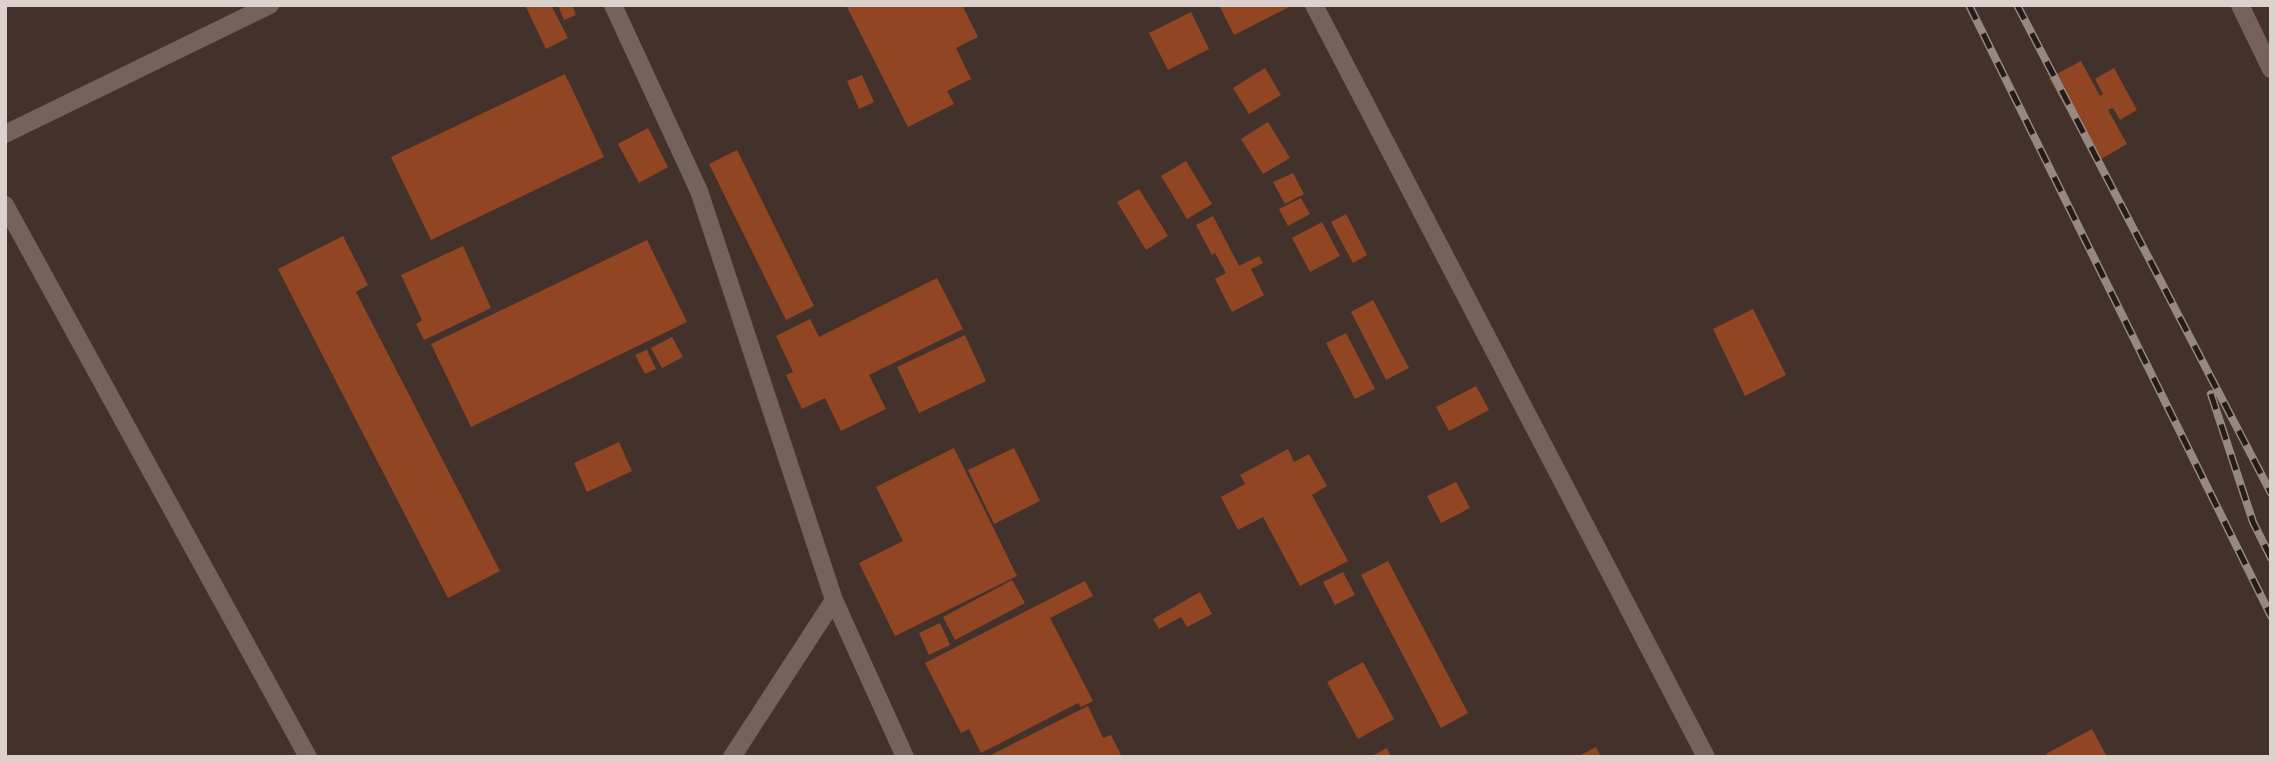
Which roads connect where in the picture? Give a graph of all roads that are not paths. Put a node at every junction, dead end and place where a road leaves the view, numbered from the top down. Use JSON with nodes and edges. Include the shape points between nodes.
{"nodes":[{"id":1,"x":270,"y":5,"type":"edge"},
{"id":2,"x":613,"y":5,"type":"edge"},
{"id":3,"x":1314,"y":5,"type":"edge"},
{"id":4,"x":2241,"y":5,"type":"edge"},
{"id":5,"x":2271,"y":69,"type":"edge"},
{"id":6,"x":5,"y":134,"type":"edge"},
{"id":7,"x":5,"y":205,"type":"edge"},
{"id":8,"x":834,"y":600,"type":"junction"},
{"id":9,"x":309,"y":757,"type":"edge"},
{"id":10,"x":732,"y":757,"type":"edge"},
{"id":11,"x":905,"y":757,"type":"edge"},
{"id":12,"x":1706,"y":757,"type":"edge"}],
"edges":[{"from":1,"to":6,"type":"street"},
{"from":2,"to":8,"type":"street","via":[[699,191]]},
{"from":3,"to":12,"type":"street"},
{"from":4,"to":5,"type":"street"},
{"from":7,"to":9,"type":"street"},
{"from":8,"to":10,"type":"street"},
{"from":8,"to":11,"type":"street"}]}
